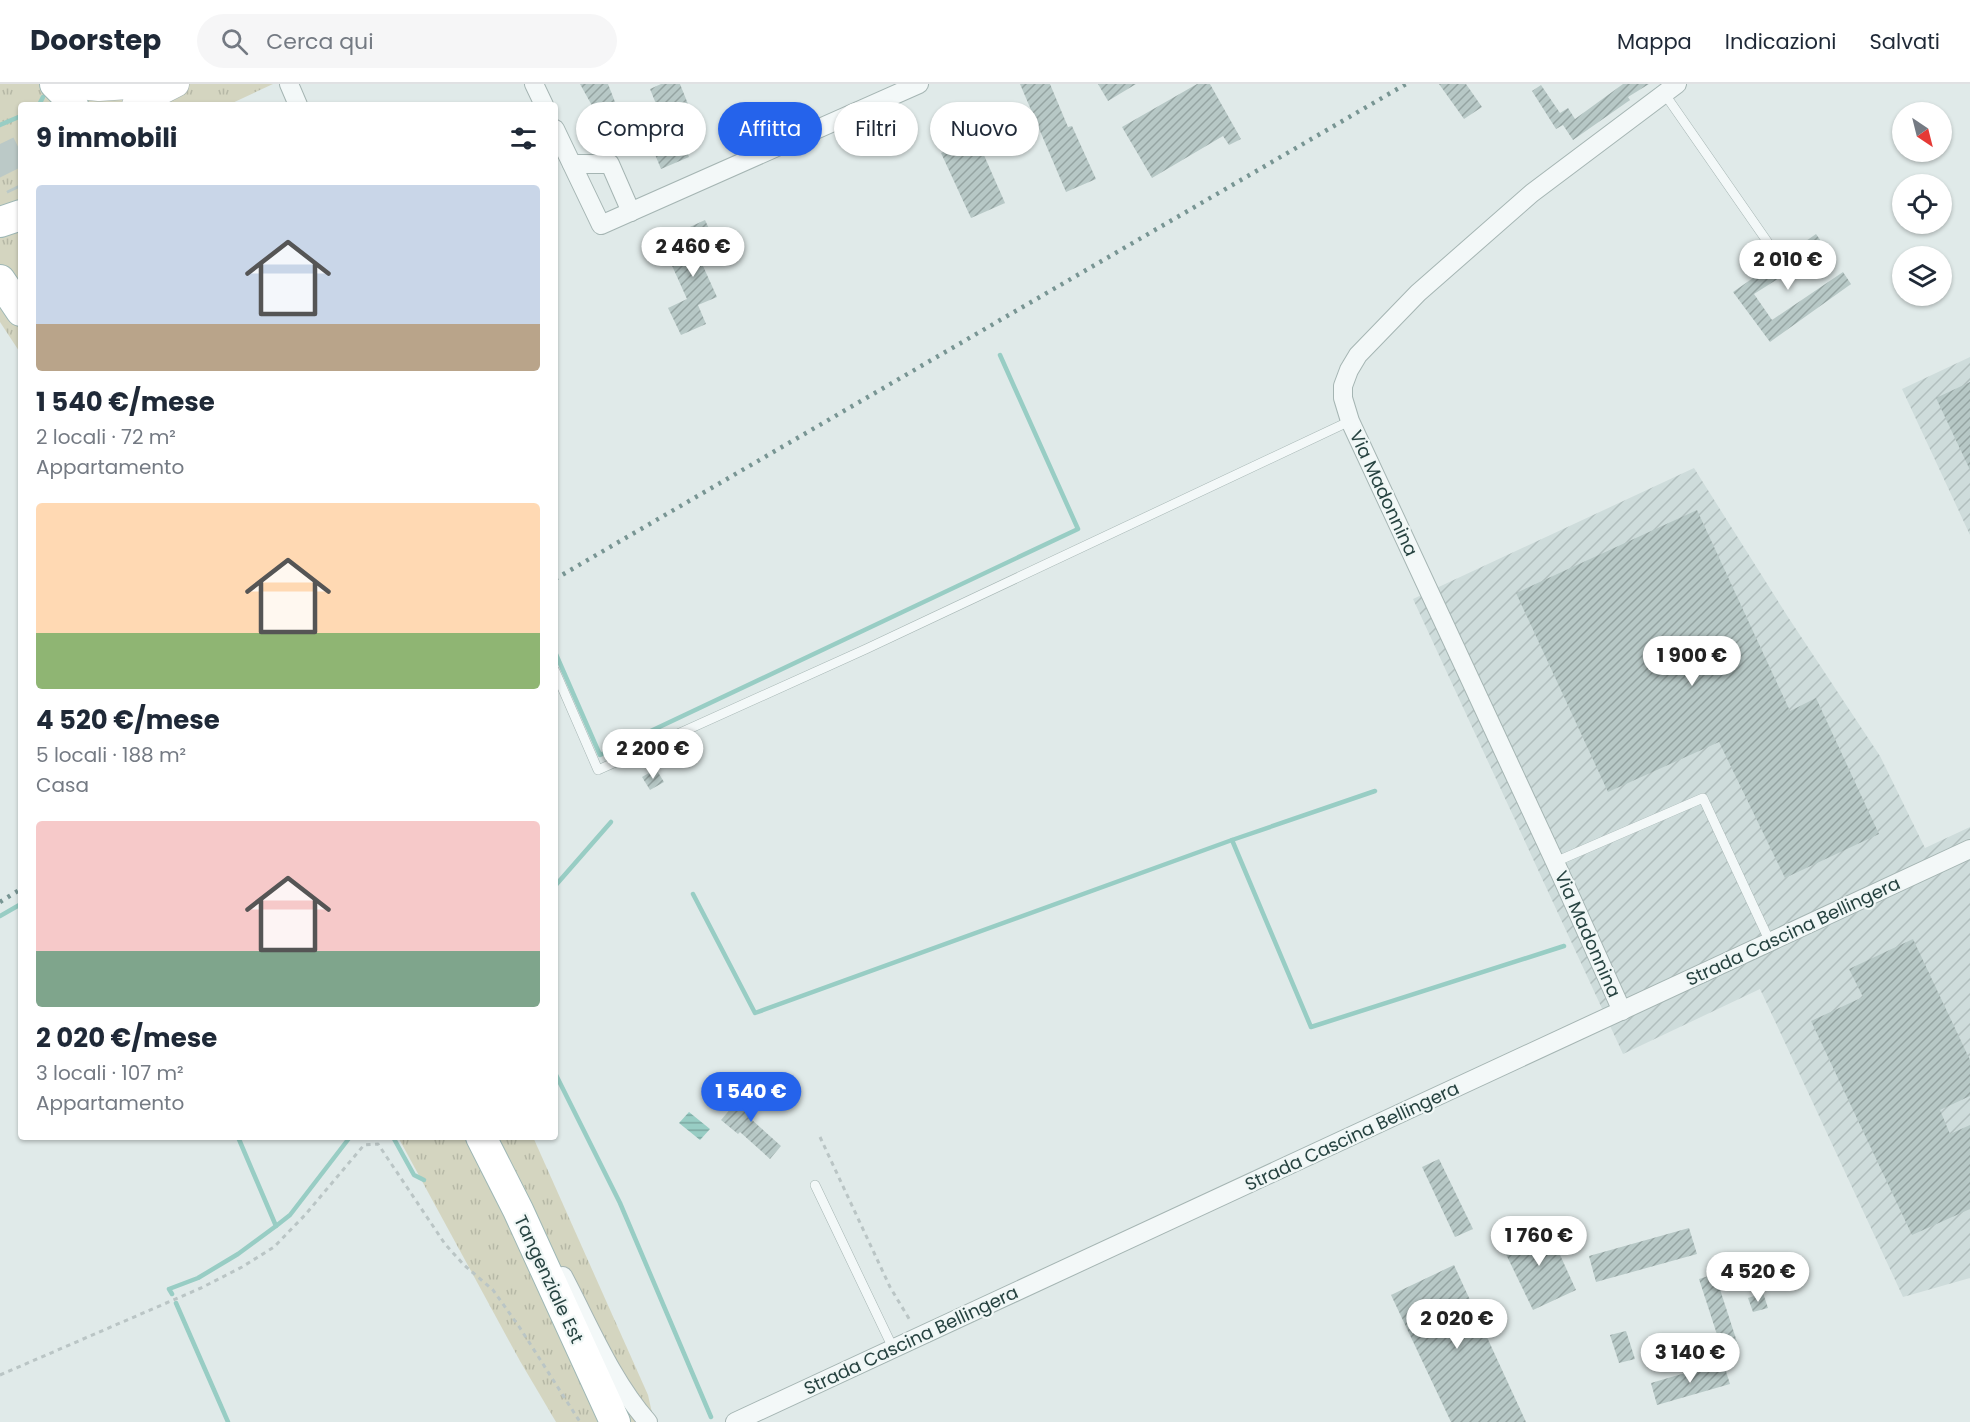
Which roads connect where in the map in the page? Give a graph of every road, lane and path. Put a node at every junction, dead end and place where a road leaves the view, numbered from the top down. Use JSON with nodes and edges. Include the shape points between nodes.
{"nodes":[{"id":1,"x":55,"y":84,"type":"edge"},
{"id":2,"x":61,"y":84,"type":"edge"},
{"id":3,"x":157,"y":84,"type":"edge"},
{"id":4,"x":176,"y":84,"type":"edge"},
{"id":5,"x":289,"y":84,"type":"edge"},
{"id":6,"x":534,"y":84,"type":"edge"},
{"id":7,"x":919,"y":84,"type":"edge"},
{"id":8,"x":1671,"y":89,"type":"edge"},
{"id":9,"x":70,"y":102,"type":"edge"},
{"id":10,"x":141,"y":102,"type":"edge"},
{"id":11,"x":297,"y":102,"type":"edge"},
{"id":12,"x":543,"y":102,"type":"edge"},
{"id":13,"x":558,"y":135,"type":"edge"},
{"id":14,"x":572,"y":164,"type":"junction"},
{"id":15,"x":631,"y":212,"type":"junction"},
{"id":16,"x":18,"y":215,"type":"edge"},
{"id":17,"x":0,"y":222,"type":"edge"},
{"id":18,"x":1771,"y":247,"type":"dead end"},
{"id":19,"x":0,"y":279,"type":"edge"},
{"id":20,"x":18,"y":306,"type":"edge"},
{"id":21,"x":1350,"y":421,"type":"junction"},
{"id":22,"x":558,"y":678,"type":"edge"},
{"id":23,"x":1970,"y":849,"type":"edge"},
{"id":24,"x":1555,"y":862,"type":"junction"},
{"id":25,"x":1770,"y":942,"type":"junction"},
{"id":26,"x":1622,"y":1011,"type":"junction"},
{"id":27,"x":820,"y":1137,"type":"dead end"},
{"id":28,"x":483,"y":1140,"type":"edge"},
{"id":29,"x":815,"y":1185,"type":"dead end"},
{"id":30,"x":518,"y":1210,"type":"junction"},
{"id":31,"x":921,"y":1336,"type":"junction"},
{"id":32,"x":893,"y":1348,"type":"junction"},
{"id":33,"x":0,"y":1375,"type":"edge"},
{"id":34,"x":580,"y":1422,"type":"edge"},
{"id":35,"x":615,"y":1422,"type":"edge"},
{"id":36,"x":648,"y":1422,"type":"edge"},
{"id":37,"x":735,"y":1422,"type":"edge"}],
"edges":[{"from":1,"to":9,"type":"main road"},
{"from":2,"to":3,"type":"main road","via":[[99,88]]},
{"from":4,"to":10,"type":"main road"},
{"from":5,"to":11,"type":"street"},
{"from":6,"to":12,"type":"street"},
{"from":7,"to":15,"type":"street"},
{"from":8,"to":18,"type":"lane"},
{"from":8,"to":21,"type":"street","name":"Via Madonnina","via":[[1532,193],[1418,293],[1358,355],[1343,386]]},
{"from":13,"to":14,"type":"street"},
{"from":14,"to":15,"type":"street","via":[[610,164]]},
{"from":14,"to":15,"type":"street","via":[[601,225]]},
{"from":16,"to":17,"type":"main road"},
{"from":19,"to":20,"type":"main road"},
{"from":21,"to":22,"type":"lane","via":[[866,649],[598,770]]},
{"from":21,"to":24,"type":"street","name":"Via Madonnina"},
{"from":23,"to":25,"type":"street","name":"Strada Cascina Bellingera"},
{"from":24,"to":25,"type":"lane","via":[[1703,798]]},
{"from":24,"to":26,"type":"street","name":"Via Madonnina"},
{"from":25,"to":26,"type":"street","name":"Strada Cascina Bellingera"},
{"from":26,"to":31,"type":"street","name":"Strada Cascina Bellingera"},
{"from":27,"to":31,"type":"path","via":[[890,1287]]},
{"from":28,"to":30,"type":"main road","name":"Tangenziale Est"},
{"from":29,"to":32,"type":"lane"},
{"from":30,"to":35,"type":"main road","name":"Tangenziale Est"},
{"from":30,"to":36,"type":"street","via":[[549,1244],[613,1372]]},
{"from":31,"to":32,"type":"street","name":"Strada Cascina Bellingera"},
{"from":32,"to":37,"type":"street","name":"Strada Cascina Bellingera"},
{"from":33,"to":34,"type":"path","via":[[242,1267],[274,1247],[364,1145],[378,1144],[445,1244],[493,1290]]}]}
